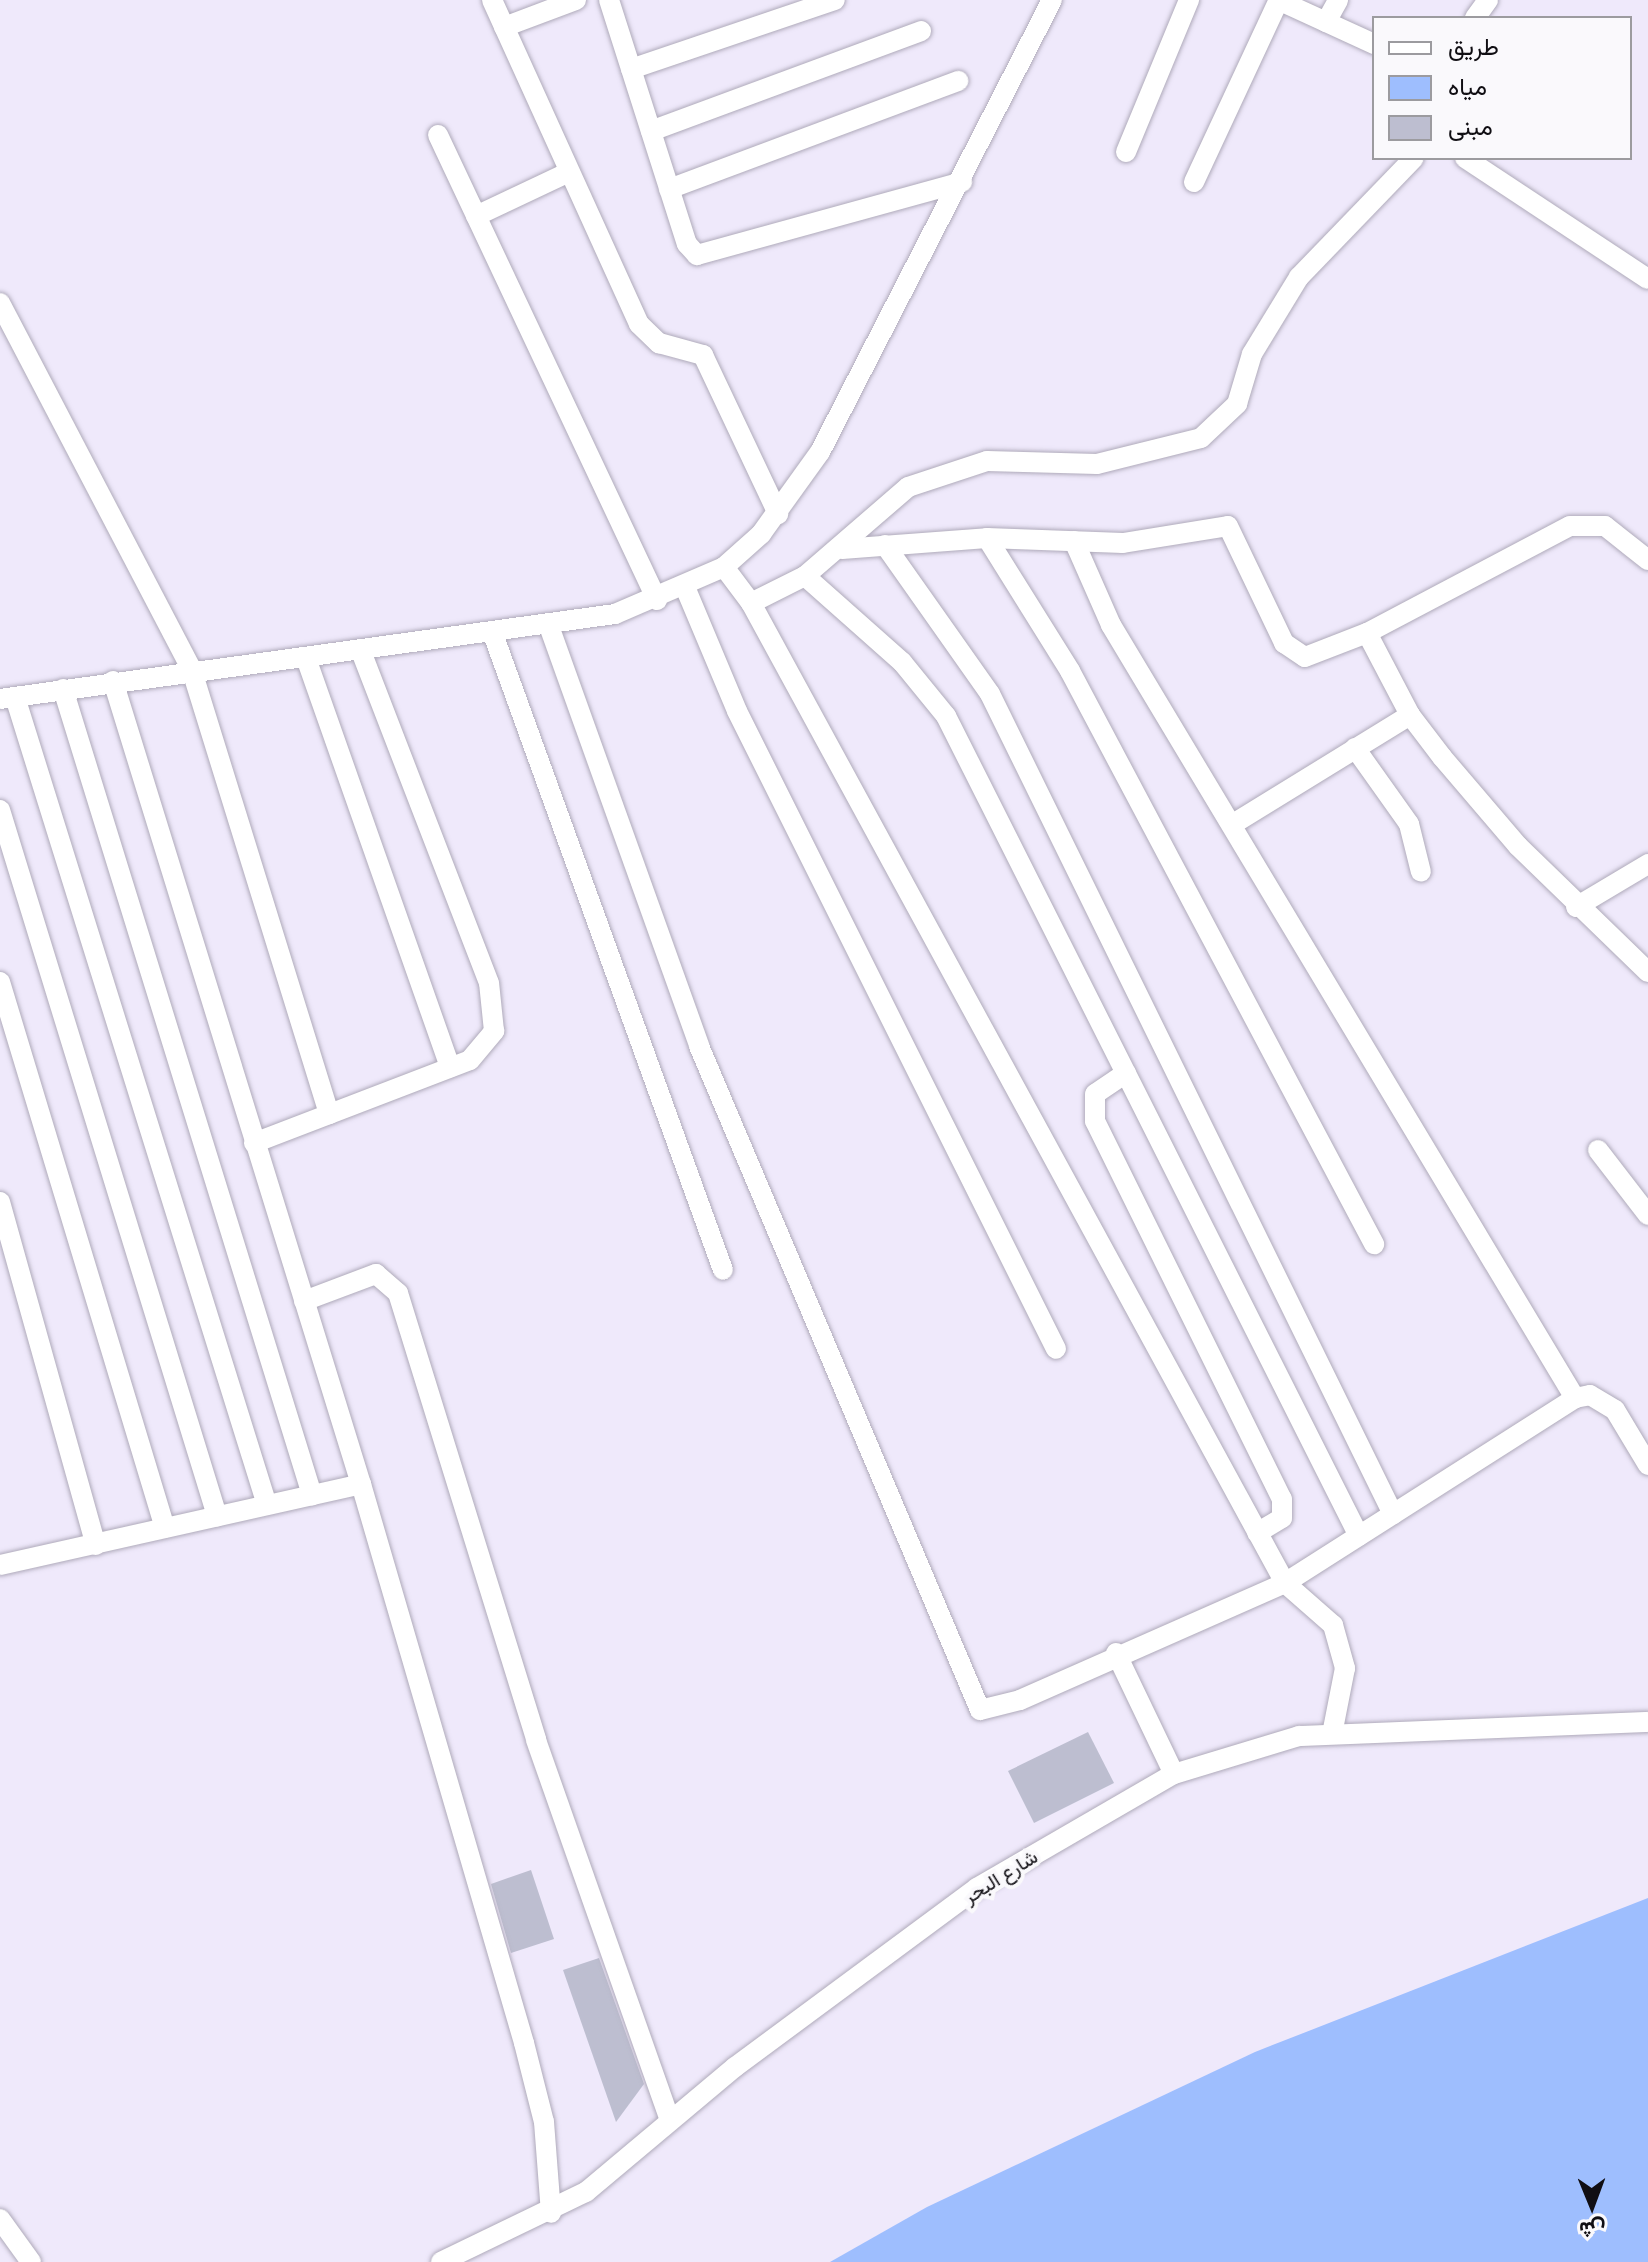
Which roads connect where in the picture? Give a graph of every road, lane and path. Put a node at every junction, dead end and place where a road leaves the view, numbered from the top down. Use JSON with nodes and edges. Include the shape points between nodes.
{"nodes":[{"id":1,"x":492,"y":0,"type":"edge"},
{"id":2,"x":576,"y":0,"type":"edge"},
{"id":3,"x":609,"y":0,"type":"edge"},
{"id":4,"x":835,"y":0,"type":"edge"},
{"id":5,"x":1052,"y":0,"type":"edge"},
{"id":6,"x":1189,"y":0,"type":"edge"},
{"id":7,"x":1279,"y":0,"type":"edge"},
{"id":8,"x":1338,"y":0,"type":"edge"},
{"id":9,"x":1326,"y":22,"type":"junction"},
{"id":10,"x":504,"y":27,"type":"junction"},
{"id":11,"x":921,"y":31,"type":"dead end"},
{"id":12,"x":1372,"y":43,"type":"edge"},
{"id":13,"x":631,"y":69,"type":"junction"},
{"id":14,"x":958,"y":81,"type":"dead end"},
{"id":15,"x":651,"y":131,"type":"junction"},
{"id":16,"x":438,"y":135,"type":"dead end"},
{"id":17,"x":1126,"y":152,"type":"dead end"},
{"id":18,"x":1412,"y":160,"type":"edge"},
{"id":19,"x":1468,"y":160,"type":"edge"},
{"id":20,"x":569,"y":172,"type":"junction"},
{"id":21,"x":962,"y":182,"type":"junction"},
{"id":22,"x":1194,"y":182,"type":"dead end"},
{"id":23,"x":669,"y":189,"type":"junction"},
{"id":24,"x":476,"y":216,"type":"junction"},
{"id":25,"x":1648,"y":279,"type":"edge"},
{"id":26,"x":0,"y":303,"type":"edge"},
{"id":27,"x":778,"y":514,"type":"junction"},
{"id":28,"x":987,"y":538,"type":"junction"},
{"id":29,"x":1074,"y":541,"type":"junction"},
{"id":30,"x":885,"y":545,"type":"junction"},
{"id":31,"x":842,"y":549,"type":"junction"},
{"id":32,"x":1648,"y":560,"type":"edge"},
{"id":33,"x":724,"y":567,"type":"junction"},
{"id":34,"x":805,"y":576,"type":"junction"},
{"id":35,"x":685,"y":587,"type":"junction"},
{"id":36,"x":657,"y":600,"type":"junction"},
{"id":37,"x":751,"y":603,"type":"junction"},
{"id":38,"x":549,"y":626,"type":"junction"},
{"id":39,"x":1367,"y":633,"type":"junction"},
{"id":40,"x":493,"y":634,"type":"junction"},
{"id":41,"x":361,"y":651,"type":"junction"},
{"id":42,"x":306,"y":658,"type":"junction"},
{"id":43,"x":192,"y":671,"type":"junction"},
{"id":44,"x":113,"y":681,"type":"junction"},
{"id":45,"x":63,"y":689,"type":"junction"},
{"id":46,"x":8,"y":698,"type":"edge"},
{"id":47,"x":1410,"y":715,"type":"junction"},
{"id":48,"x":1355,"y":748,"type":"junction"},
{"id":49,"x":0,"y":810,"type":"edge"},
{"id":50,"x":1233,"y":824,"type":"junction"},
{"id":51,"x":1648,"y":864,"type":"edge"},
{"id":52,"x":1421,"y":872,"type":"dead end"},
{"id":53,"x":1576,"y":907,"type":"junction"},
{"id":54,"x":1648,"y":972,"type":"edge"},
{"id":55,"x":0,"y":982,"type":"edge"},
{"id":56,"x":450,"y":1067,"type":"junction"},
{"id":57,"x":1126,"y":1073,"type":"junction"},
{"id":58,"x":329,"y":1114,"type":"junction"},
{"id":59,"x":254,"y":1143,"type":"junction"},
{"id":60,"x":1598,"y":1150,"type":"dead end"},
{"id":61,"x":0,"y":1202,"type":"edge"},
{"id":62,"x":1648,"y":1215,"type":"edge"},
{"id":63,"x":1374,"y":1244,"type":"dead end"},
{"id":64,"x":723,"y":1270,"type":"dead end"},
{"id":65,"x":304,"y":1301,"type":"junction"},
{"id":66,"x":1056,"y":1349,"type":"dead end"},
{"id":67,"x":1575,"y":1398,"type":"junction"},
{"id":68,"x":1648,"y":1465,"type":"edge"},
{"id":69,"x":361,"y":1484,"type":"junction"},
{"id":70,"x":312,"y":1495,"type":"junction"},
{"id":71,"x":267,"y":1505,"type":"junction"},
{"id":72,"x":1393,"y":1514,"type":"junction"},
{"id":73,"x":217,"y":1516,"type":"junction"},
{"id":74,"x":165,"y":1528,"type":"junction"},
{"id":75,"x":1257,"y":1533,"type":"junction"},
{"id":76,"x":1359,"y":1536,"type":"junction"},
{"id":77,"x":96,"y":1545,"type":"junction"},
{"id":78,"x":0,"y":1565,"type":"edge"},
{"id":79,"x":1285,"y":1583,"type":"junction"},
{"id":80,"x":1116,"y":1653,"type":"junction"},
{"id":81,"x":1648,"y":1722,"type":"edge"},
{"id":82,"x":1332,"y":1734,"type":"junction"},
{"id":83,"x":1174,"y":1774,"type":"junction"},
{"id":84,"x":670,"y":2120,"type":"junction"},
{"id":85,"x":551,"y":2213,"type":"junction"},
{"id":86,"x":0,"y":2219,"type":"edge"},
{"id":87,"x":31,"y":2262,"type":"edge"},
{"id":88,"x":441,"y":2262,"type":"edge"}],
"edges":[{"from":1,"to":10,"type":"street"},
{"from":2,"to":10,"type":"street"},
{"from":3,"to":13,"type":"street"},
{"from":4,"to":13,"type":"street"},
{"from":5,"to":21,"type":"street"},
{"from":6,"to":17,"type":"street"},
{"from":7,"to":9,"type":"street"},
{"from":7,"to":22,"type":"street"},
{"from":8,"to":9,"type":"street"},
{"from":9,"to":12,"type":"street"},
{"from":10,"to":20,"type":"street"},
{"from":11,"to":15,"type":"street"},
{"from":13,"to":15,"type":"street"},
{"from":14,"to":23,"type":"street"},
{"from":15,"to":23,"type":"street"},
{"from":16,"to":24,"type":"street"},
{"from":18,"to":31,"type":"street","via":[[1299,277],[1252,354],[1237,404],[1201,438],[1097,464],[1013,460],[963,468],[908,487]]},
{"from":19,"to":25,"type":"street"},
{"from":20,"to":24,"type":"street"},
{"from":20,"to":27,"type":"street","via":[[639,324],[659,343],[703,355]]},
{"from":21,"to":23,"type":"street","via":[[704,255],[687,244]]},
{"from":21,"to":27,"type":"street","via":[[820,452]]},
{"from":24,"to":36,"type":"street"},
{"from":26,"to":43,"type":"street"},
{"from":27,"to":33,"type":"street"},
{"from":28,"to":29,"type":"street"},
{"from":28,"to":30,"type":"street"},
{"from":28,"to":63,"type":"street","via":[[1070,671]]},
{"from":29,"to":39,"type":"street","via":[[1123,543],[1228,526],[1294,654],[1318,656]]},
{"from":29,"to":50,"type":"street","via":[[1111,625]]},
{"from":30,"to":31,"type":"street"},
{"from":30,"to":72,"type":"street","via":[[990,694]]},
{"from":31,"to":34,"type":"street"},
{"from":32,"to":39,"type":"street","via":[[1605,526],[1570,526]]},
{"from":33,"to":35,"type":"street"},
{"from":33,"to":37,"type":"street"},
{"from":34,"to":37,"type":"street"},
{"from":34,"to":57,"type":"street","via":[[902,662],[946,716]]},
{"from":35,"to":36,"type":"street"},
{"from":35,"to":66,"type":"street","via":[[737,711]]},
{"from":36,"to":38,"type":"street"},
{"from":37,"to":75,"type":"street"},
{"from":38,"to":40,"type":"street"},
{"from":38,"to":80,"type":"street","via":[[699,1046],[972,1701],[987,1712],[1001,1708]]},
{"from":39,"to":47,"type":"street"},
{"from":40,"to":41,"type":"street"},
{"from":40,"to":64,"type":"street"},
{"from":41,"to":42,"type":"street"},
{"from":41,"to":56,"type":"street","via":[[489,983],[490,1039]]},
{"from":42,"to":43,"type":"street"},
{"from":42,"to":56,"type":"street"},
{"from":43,"to":44,"type":"street"},
{"from":43,"to":58,"type":"street"},
{"from":44,"to":45,"type":"street"},
{"from":44,"to":59,"type":"street"},
{"from":45,"to":46,"type":"street"},
{"from":45,"to":70,"type":"street"},
{"from":46,"to":71,"type":"street"},
{"from":47,"to":48,"type":"street"},
{"from":47,"to":53,"type":"street"},
{"from":48,"to":50,"type":"street"},
{"from":48,"to":52,"type":"street","via":[[1409,824]]},
{"from":49,"to":73,"type":"street"},
{"from":50,"to":67,"type":"street"},
{"from":51,"to":53,"type":"street"},
{"from":53,"to":54,"type":"street"},
{"from":55,"to":74,"type":"street"},
{"from":56,"to":58,"type":"street"},
{"from":57,"to":75,"type":"street","via":[[1095,1094],[1095,1121],[1282,1499],[1282,1518]]},
{"from":57,"to":76,"type":"street"},
{"from":58,"to":59,"type":"street"},
{"from":59,"to":65,"type":"street"},
{"from":60,"to":62,"type":"street"},
{"from":61,"to":77,"type":"street"},
{"from":65,"to":69,"type":"street"},
{"from":65,"to":84,"type":"street","via":[[376,1274],[398,1293],[536,1740]]},
{"from":67,"to":68,"type":"street","via":[[1590,1395],[1615,1410]]},
{"from":67,"to":72,"type":"street"},
{"from":69,"to":70,"type":"street"},
{"from":69,"to":85,"type":"street","via":[[541,2106]]},
{"from":70,"to":71,"type":"street"},
{"from":71,"to":73,"type":"street"},
{"from":72,"to":76,"type":"street"},
{"from":73,"to":74,"type":"street"},
{"from":74,"to":77,"type":"street"},
{"from":75,"to":79,"type":"street"},
{"from":76,"to":79,"type":"street"},
{"from":77,"to":78,"type":"street"},
{"from":79,"to":80,"type":"street"},
{"from":79,"to":82,"type":"street","via":[[1333,1625],[1342,1646],[1344,1687]]},
{"from":80,"to":83,"type":"street"},
{"from":81,"to":82,"type":"street","name":"شارع البحر"},
{"from":82,"to":83,"type":"street","name":"شارع البحر","via":[[1262,1741]]},
{"from":83,"to":84,"type":"street","name":"شارع البحر","via":[[977,1888]]},
{"from":84,"to":85,"type":"street","name":"شارع البحر"},
{"from":85,"to":88,"type":"street","name":"شارع البحر"},
{"from":86,"to":87,"type":"street"}]}
